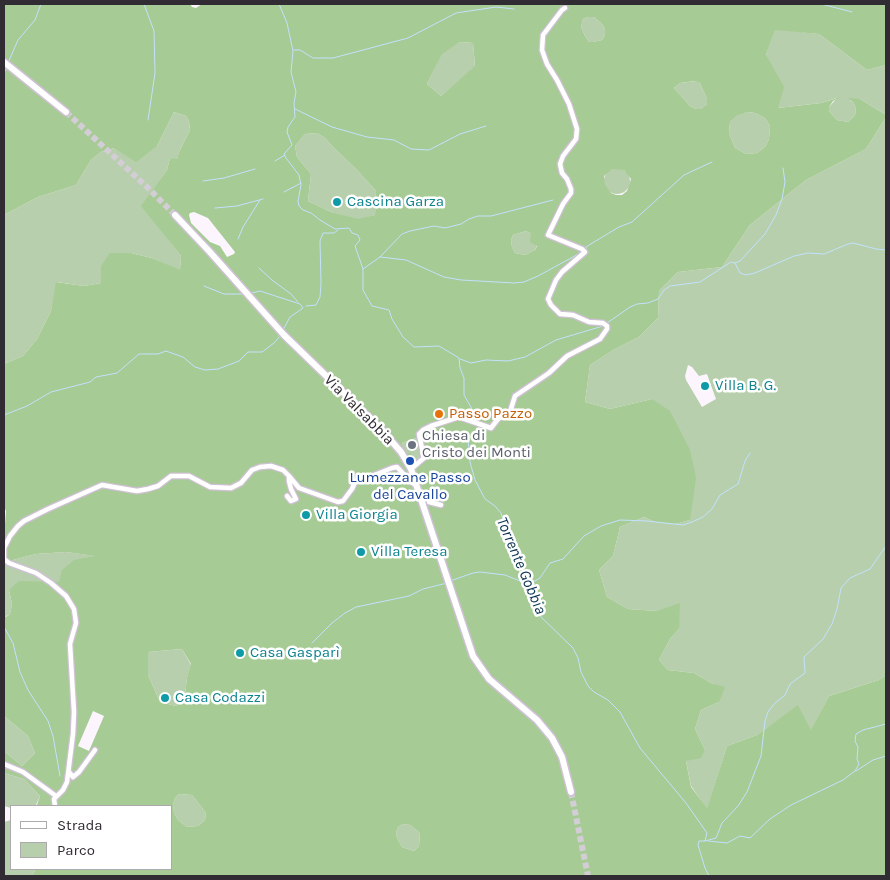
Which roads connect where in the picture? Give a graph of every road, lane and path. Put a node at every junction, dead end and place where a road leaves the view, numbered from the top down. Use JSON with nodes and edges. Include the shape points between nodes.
{"nodes":[{"id":1,"x":565,"y":8,"type":"dead end"},
{"id":2,"x":4,"y":62,"type":"edge"},
{"id":3,"x":64,"y":110,"type":"tunnel mouth"},
{"id":4,"x":175,"y":216,"type":"tunnel mouth"},
{"id":5,"x":411,"y":469,"type":"junction"},
{"id":6,"x":289,"y":476,"type":"junction"},
{"id":7,"x":416,"y":485,"type":"junction"},
{"id":8,"x":287,"y":496,"type":"dead end"},
{"id":9,"x":429,"y":502,"type":"dead end"},
{"id":10,"x":441,"y":506,"type":"dead end"},
{"id":11,"x":95,"y":750,"type":"dead end"},
{"id":12,"x":4,"y":764,"type":"edge"},
{"id":13,"x":69,"y":772,"type":"junction"},
{"id":14,"x":571,"y":792,"type":"tunnel mouth"},
{"id":15,"x":56,"y":796,"type":"junction"},
{"id":16,"x":55,"y":805,"type":"edge"}],
"edges":[{"from":1,"to":5,"type":"street","via":[[543,35],[542,50],[546,64],[569,104],[577,129],[576,140],[560,164],[571,193],[548,235],[586,252],[562,272],[548,299],[560,314],[573,314],[589,322],[603,323],[607,326],[605,333],[600,339],[567,356],[515,396],[510,412],[491,428],[459,417],[423,430],[419,434],[424,458]]},
{"from":2,"to":3,"type":"main road"},
{"from":4,"to":5,"type":"main road","name":"Via Valsabbia","via":[[284,335],[381,429]]},
{"from":5,"to":7,"type":"main road","name":"Via Valsabbia"},
{"from":6,"to":7,"type":"street","via":[[299,488],[338,502],[343,501],[361,478],[392,468],[397,467]]},
{"from":6,"to":8,"type":"street","via":[[296,499],[291,501]]},
{"from":6,"to":13,"type":"street","via":[[283,470],[266,466],[252,470],[241,483],[231,488],[210,487],[189,476],[179,475],[171,476],[158,486],[137,491],[102,485],[24,521],[10,536],[4,548],[4,559],[51,583],[74,608],[76,622],[70,644],[74,712]]},
{"from":7,"to":14,"type":"main road","name":"Via Valsabbia","via":[[477,664],[493,684],[537,720],[552,738],[562,757]]},
{"from":9,"to":10,"type":"street"},
{"from":11,"to":13,"type":"street","via":[[79,772],[73,776]]},
{"from":12,"to":15,"type":"street","via":[[23,772]]},
{"from":13,"to":15,"type":"street","via":[[67,782]]},
{"from":15,"to":16,"type":"street"}]}
